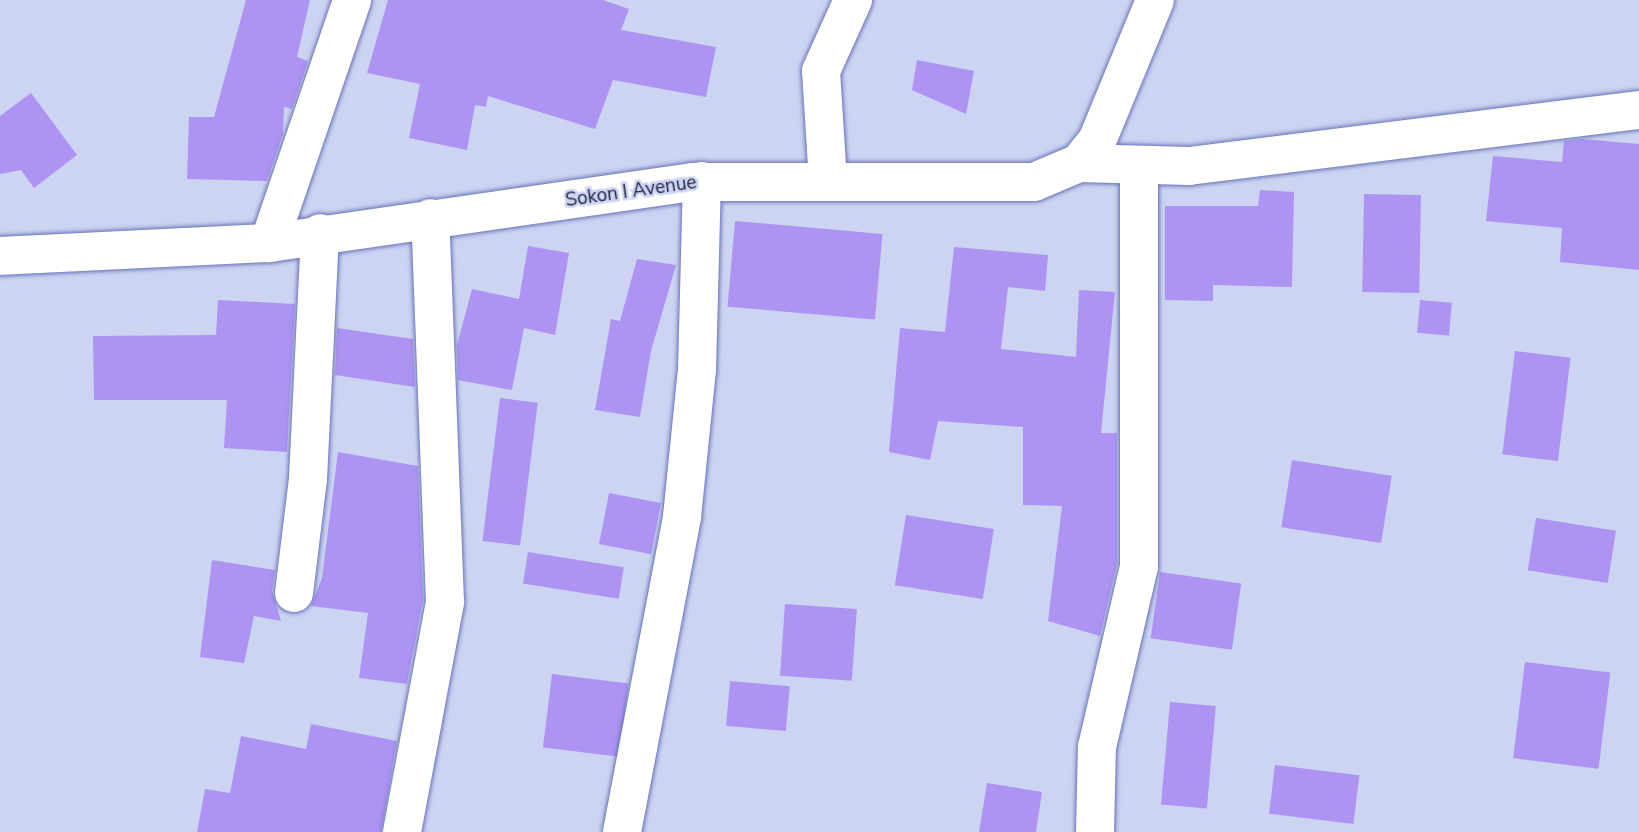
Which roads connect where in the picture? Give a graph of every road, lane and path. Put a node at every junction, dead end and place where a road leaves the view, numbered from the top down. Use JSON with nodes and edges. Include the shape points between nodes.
{"nodes":[{"id":1,"x":352,"y":0,"type":"edge"},
{"id":2,"x":853,"y":0,"type":"edge"},
{"id":3,"x":1155,"y":0,"type":"edge"},
{"id":4,"x":1639,"y":110,"type":"edge"},
{"id":5,"x":1079,"y":163,"type":"junction"},
{"id":6,"x":1139,"y":165,"type":"junction"},
{"id":7,"x":702,"y":181,"type":"junction"},
{"id":8,"x":828,"y":182,"type":"junction"},
{"id":9,"x":430,"y":219,"type":"junction"},
{"id":10,"x":320,"y":233,"type":"junction"},
{"id":11,"x":269,"y":243,"type":"junction"},
{"id":12,"x":0,"y":256,"type":"edge"},
{"id":13,"x":294,"y":593,"type":"dead end"},
{"id":14,"x":402,"y":832,"type":"edge"},
{"id":15,"x":622,"y":832,"type":"edge"},
{"id":16,"x":1096,"y":832,"type":"edge"}],
"edges":[{"from":1,"to":11,"type":"street"},
{"from":2,"to":8,"type":"street","via":[[821,71]]},
{"from":3,"to":5,"type":"street","via":[[1118,99]]},
{"from":4,"to":6,"type":"street","via":[[1189,166]]},
{"from":5,"to":6,"type":"street"},
{"from":5,"to":8,"type":"street","name":"Sokon I Avenue","via":[[1034,182]]},
{"from":6,"to":16,"type":"street","via":[[1139,567],[1097,747]]},
{"from":7,"to":8,"type":"street","name":"Sokon I Avenue"},
{"from":7,"to":9,"type":"street","name":"Sokon I Avenue"},
{"from":7,"to":15,"type":"street","via":[[697,370],[682,517]]},
{"from":9,"to":10,"type":"street","name":"Sokon I Avenue"},
{"from":9,"to":14,"type":"street","via":[[445,602]]},
{"from":10,"to":11,"type":"street","name":"Sokon I Avenue"},
{"from":10,"to":13,"type":"street","via":[[308,479]]},
{"from":11,"to":12,"type":"street","name":"Sokon I Avenue"}]}
